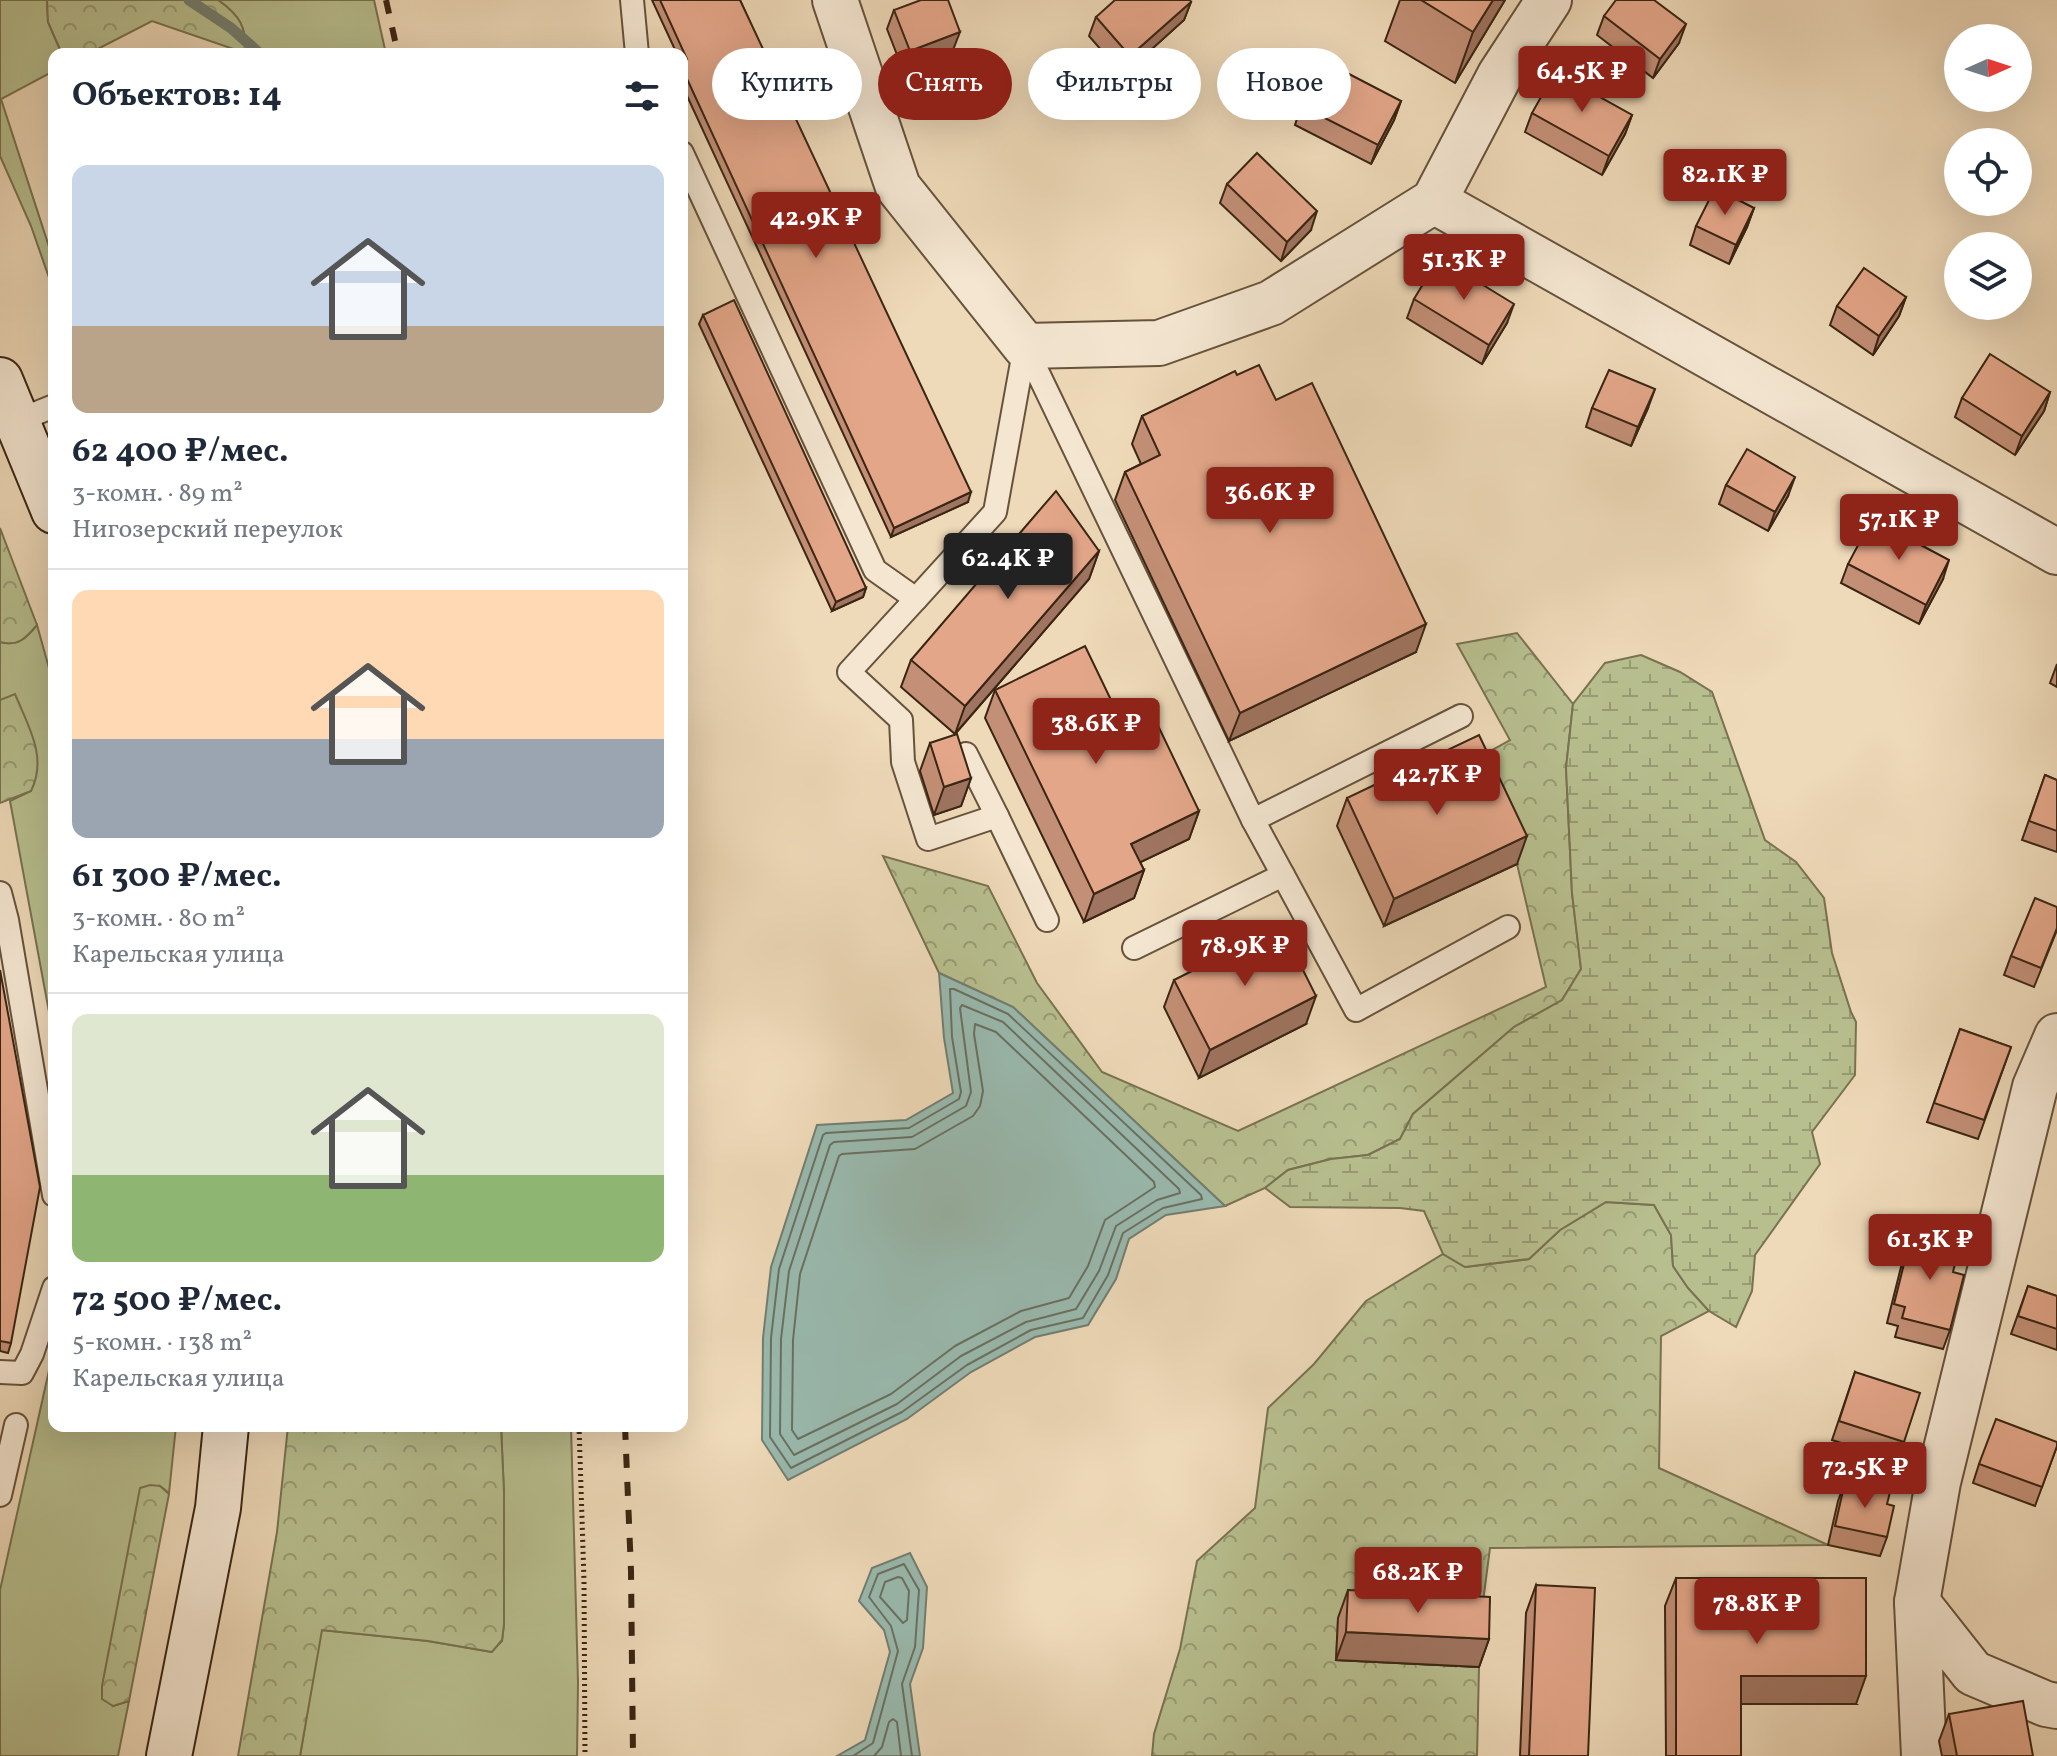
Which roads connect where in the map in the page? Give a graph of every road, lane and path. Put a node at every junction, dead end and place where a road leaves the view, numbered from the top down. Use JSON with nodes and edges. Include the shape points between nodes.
{"nodes":[{"id":1,"x":632,"y":0,"type":"edge"},
{"id":2,"x":835,"y":0,"type":"edge"},
{"id":3,"x":1549,"y":0,"type":"edge"},
{"id":4,"x":636,"y":48,"type":"edge"},
{"id":5,"x":688,"y":166,"type":"edge"},
{"id":6,"x":1434,"y":201,"type":"junction"},
{"id":7,"x":1025,"y":346,"type":"junction"},
{"id":8,"x":0,"y":380,"type":"edge"},
{"id":9,"x":35,"y":413,"type":"edge"},
{"id":10,"x":48,"y":480,"type":"edge"},
{"id":11,"x":2057,"y":552,"type":"edge"},
{"id":12,"x":916,"y":599,"type":"junction"},
{"id":13,"x":1461,"y":716,"type":"dead end"},
{"id":14,"x":966,"y":754,"type":"edge"},
{"id":15,"x":997,"y":816,"type":"junction"},
{"id":16,"x":1253,"y":820,"type":"junction"},
{"id":17,"x":1283,"y":875,"type":"junction"},
{"id":18,"x":0,"y":893,"type":"edge"},
{"id":19,"x":1047,"y":920,"type":"dead end"},
{"id":20,"x":1508,"y":927,"type":"dead end"},
{"id":21,"x":1134,"y":948,"type":"dead end"},
{"id":22,"x":2057,"y":1036,"type":"edge"},
{"id":23,"x":48,"y":1160,"type":"edge"},
{"id":24,"x":48,"y":1306,"type":"edge"},
{"id":25,"x":0,"y":1372,"type":"edge"},
{"id":26,"x":16,"y":1425,"type":"dead end"},
{"id":27,"x":225,"y":1432,"type":"edge"},
{"id":28,"x":579,"y":1432,"type":"edge"},
{"id":29,"x":0,"y":1495,"type":"edge"},
{"id":30,"x":1917,"y":1602,"type":"junction"},
{"id":31,"x":2053,"y":1710,"type":"edge"},
{"id":32,"x":169,"y":1756,"type":"edge"},
{"id":33,"x":585,"y":1756,"type":"edge"},
{"id":34,"x":1924,"y":1756,"type":"edge"}],
"edges":[{"from":1,"to":4,"type":"lane"},
{"from":2,"to":7,"type":"street","via":[[898,187]]},
{"from":3,"to":6,"type":"street","via":[[1500,75]]},
{"from":5,"to":12,"type":"lane","via":[[875,570]]},
{"from":6,"to":7,"type":"street","via":[[1271,303],[1159,343]]},
{"from":6,"to":11,"type":"street"},
{"from":7,"to":12,"type":"lane","via":[[995,512]]},
{"from":7,"to":16,"type":"lane"},
{"from":8,"to":9,"type":"street"},
{"from":9,"to":10,"type":"street"},
{"from":12,"to":15,"type":"lane","via":[[849,672],[901,720],[903,762],[928,839]]},
{"from":13,"to":16,"type":"lane"},
{"from":14,"to":15,"type":"lane"},
{"from":15,"to":19,"type":"lane"},
{"from":16,"to":17,"type":"lane"},
{"from":17,"to":20,"type":"lane","via":[[1356,1010]]},
{"from":17,"to":21,"type":"lane"},
{"from":18,"to":23,"type":"lane"},
{"from":22,"to":30,"type":"street","via":[[2031,1102],[1938,1482]]},
{"from":24,"to":25,"type":"lane","via":[[22,1373]]},
{"from":26,"to":29,"type":"lane"},
{"from":27,"to":32,"type":"street","via":[[218,1508]]},
{"from":28,"to":33,"type":"path"},
{"from":30,"to":31,"type":"street","via":[[1973,1673]]},
{"from":30,"to":34,"type":"street"}]}
